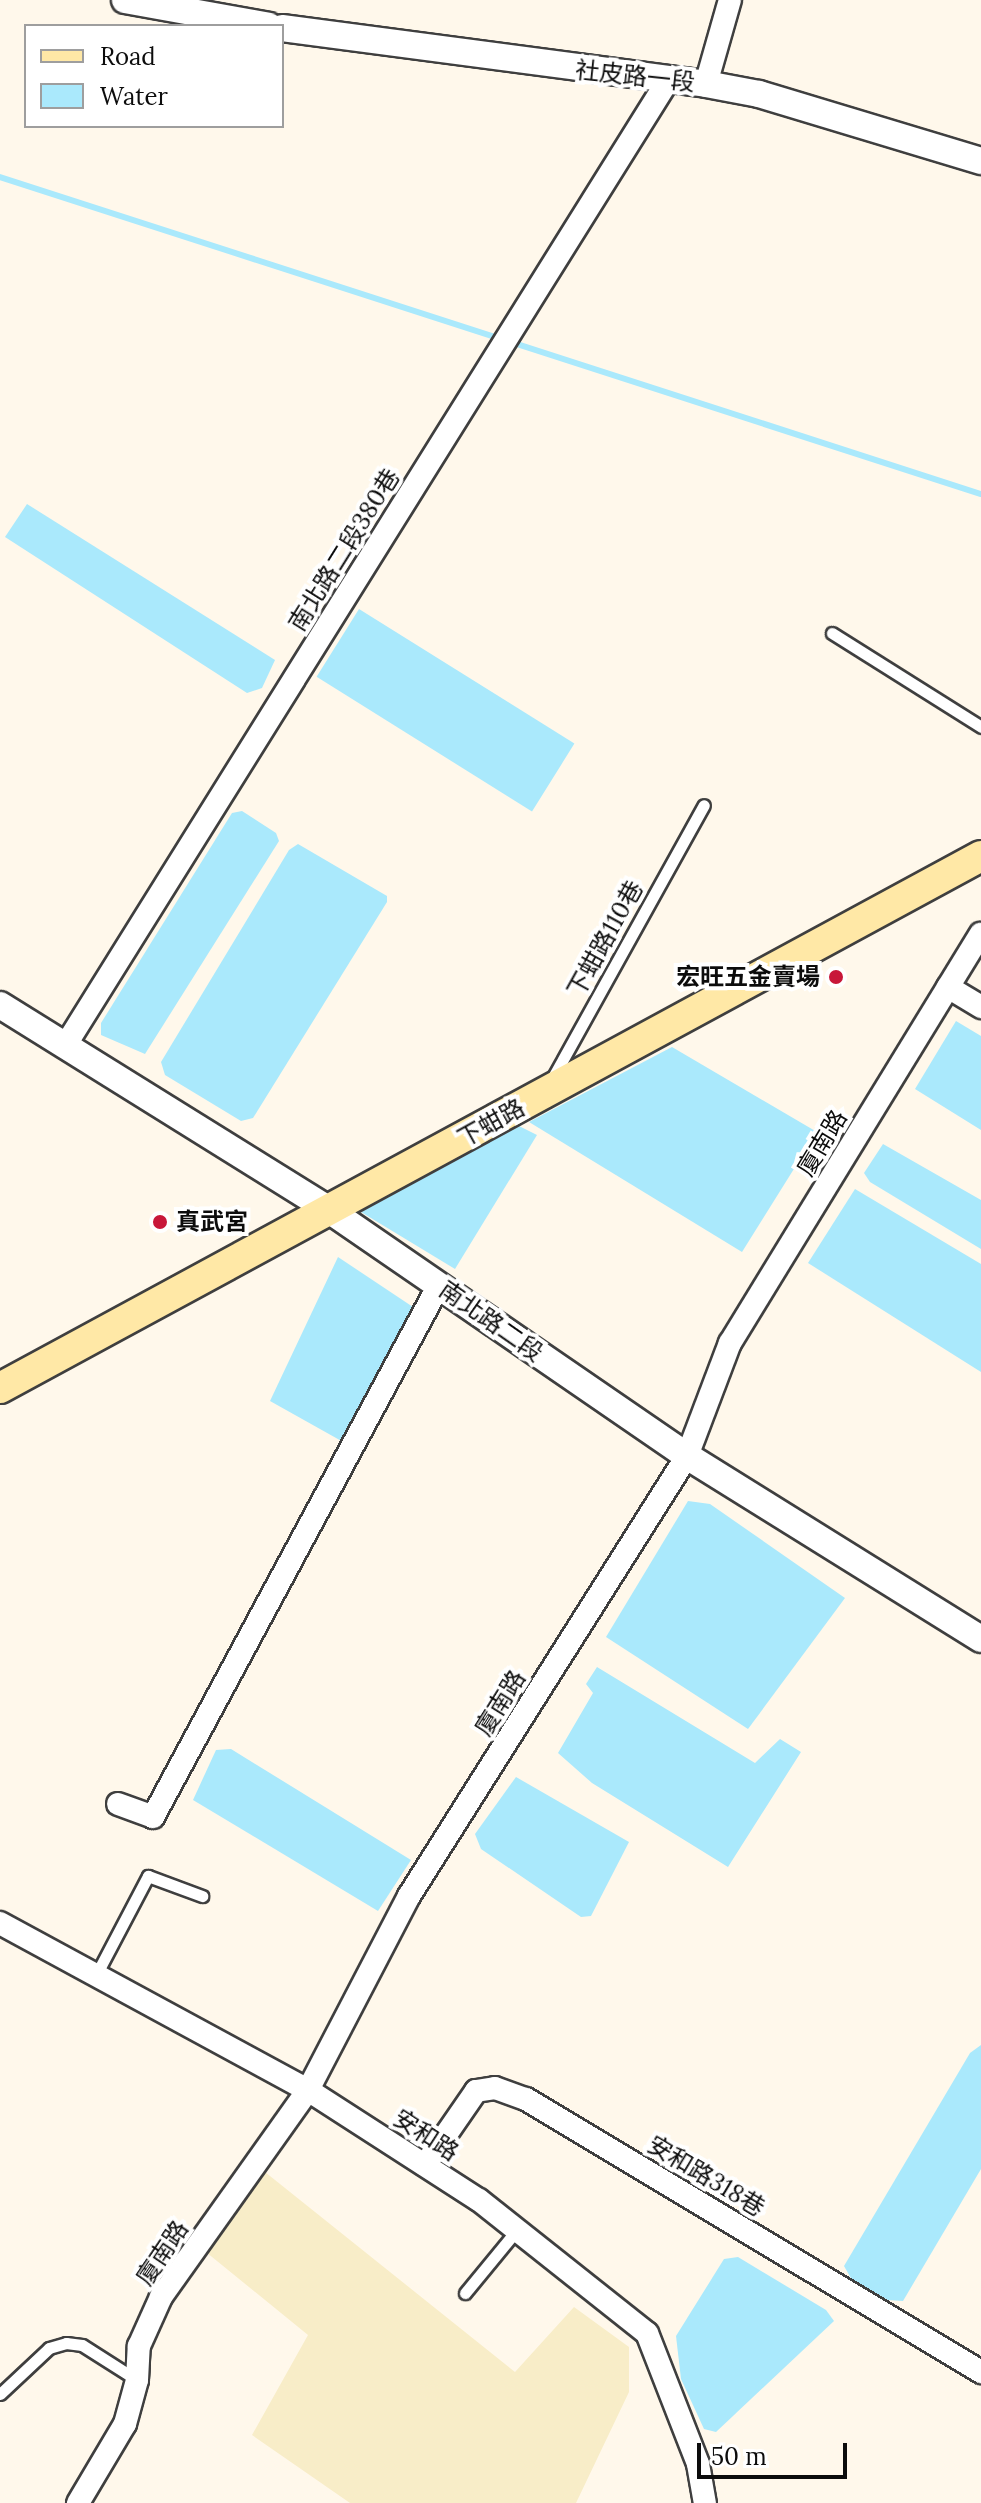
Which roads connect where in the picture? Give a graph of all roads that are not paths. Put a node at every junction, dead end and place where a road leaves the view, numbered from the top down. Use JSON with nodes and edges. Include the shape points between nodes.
{"nodes":[{"id":1,"x":125,"y":0,"type":"edge"},
{"id":2,"x":730,"y":0,"type":"edge"},
{"id":3,"x":258,"y":24,"type":"edge"},
{"id":4,"x":284,"y":28,"type":"edge"},
{"id":5,"x":667,"y":82,"type":"junction"},
{"id":6,"x":706,"y":84,"type":"junction"},
{"id":7,"x":981,"y":161,"type":"edge"},
{"id":8,"x":832,"y":633,"type":"dead end"},
{"id":9,"x":981,"y":727,"type":"edge"},
{"id":10,"x":704,"y":805,"type":"dead end"},
{"id":11,"x":981,"y":856,"type":"edge"},
{"id":12,"x":981,"y":934,"type":"edge"},
{"id":13,"x":948,"y":987,"type":"junction"},
{"id":14,"x":0,"y":1005,"type":"edge"},
{"id":15,"x":981,"y":1007,"type":"edge"},
{"id":16,"x":65,"y":1046,"type":"junction"},
{"id":17,"x":544,"y":1094,"type":"junction"},
{"id":18,"x":329,"y":1210,"type":"junction"},
{"id":19,"x":439,"y":1285,"type":"junction"},
{"id":20,"x":9,"y":1379,"type":"edge"},
{"id":21,"x":687,"y":1456,"type":"junction"},
{"id":22,"x":981,"y":1639,"type":"edge"},
{"id":23,"x":118,"y":1804,"type":"dead end"},
{"id":24,"x":202,"y":1896,"type":"dead end"},
{"id":25,"x":0,"y":1923,"type":"edge"},
{"id":26,"x":96,"y":1975,"type":"junction"},
{"id":27,"x":308,"y":2090,"type":"junction"},
{"id":28,"x":425,"y":2165,"type":"junction"},
{"id":29,"x":516,"y":2231,"type":"junction"},
{"id":30,"x":465,"y":2293,"type":"dead end"},
{"id":31,"x":981,"y":2372,"type":"edge"},
{"id":32,"x":137,"y":2380,"type":"junction"},
{"id":33,"x":0,"y":2394,"type":"edge"},
{"id":34,"x":78,"y":2503,"type":"edge"},
{"id":35,"x":705,"y":2503,"type":"edge"}],
"edges":[{"from":1,"to":3,"type":"street"},
{"from":2,"to":6,"type":"street"},
{"from":4,"to":5,"type":"street","name":"社皮路一段"},
{"from":5,"to":6,"type":"street","name":"社皮路一段"},
{"from":5,"to":16,"type":"street","name":"南北路二段380巷"},
{"from":6,"to":7,"type":"street","name":"社皮路一段","via":[[759,94]]},
{"from":8,"to":9,"type":"lane"},
{"from":10,"to":17,"type":"lane","name":"下蚶路110巷"},
{"from":11,"to":17,"type":"main road","name":"下蚶路"},
{"from":12,"to":13,"type":"street","name":"廈南路"},
{"from":13,"to":15,"type":"street"},
{"from":13,"to":21,"type":"street","name":"廈南路","via":[[730,1343]]},
{"from":14,"to":16,"type":"street","name":"南北路二段"},
{"from":16,"to":18,"type":"street","name":"南北路二段"},
{"from":17,"to":18,"type":"main road","name":"下蚶路"},
{"from":18,"to":19,"type":"street","name":"南北路二段"},
{"from":18,"to":20,"type":"main road","name":"下蚶路"},
{"from":19,"to":21,"type":"street","name":"南北路二段"},
{"from":19,"to":23,"type":"street","via":[[153,1817]]},
{"from":21,"to":22,"type":"street","name":"南北路二段"},
{"from":21,"to":27,"type":"street","name":"廈南路","via":[[409,1896]]},
{"from":24,"to":26,"type":"lane","via":[[148,1876]]},
{"from":25,"to":26,"type":"street","name":"安和路"},
{"from":26,"to":27,"type":"street","name":"安和路"},
{"from":27,"to":28,"type":"street","name":"安和路"},
{"from":27,"to":32,"type":"street","name":"廈南路","via":[[161,2297],[139,2346]]},
{"from":28,"to":29,"type":"street","name":"安和路"},
{"from":28,"to":31,"type":"street","name":"安和路318巷","via":[[476,2091],[495,2088],[526,2099]]},
{"from":29,"to":30,"type":"lane"},
{"from":29,"to":35,"type":"street","name":"安和路","via":[[647,2333],[698,2464]]},
{"from":32,"to":33,"type":"lane","via":[[82,2345],[66,2343],[49,2348]]},
{"from":32,"to":34,"type":"street","name":"廈南路","via":[[125,2424]]}]}
